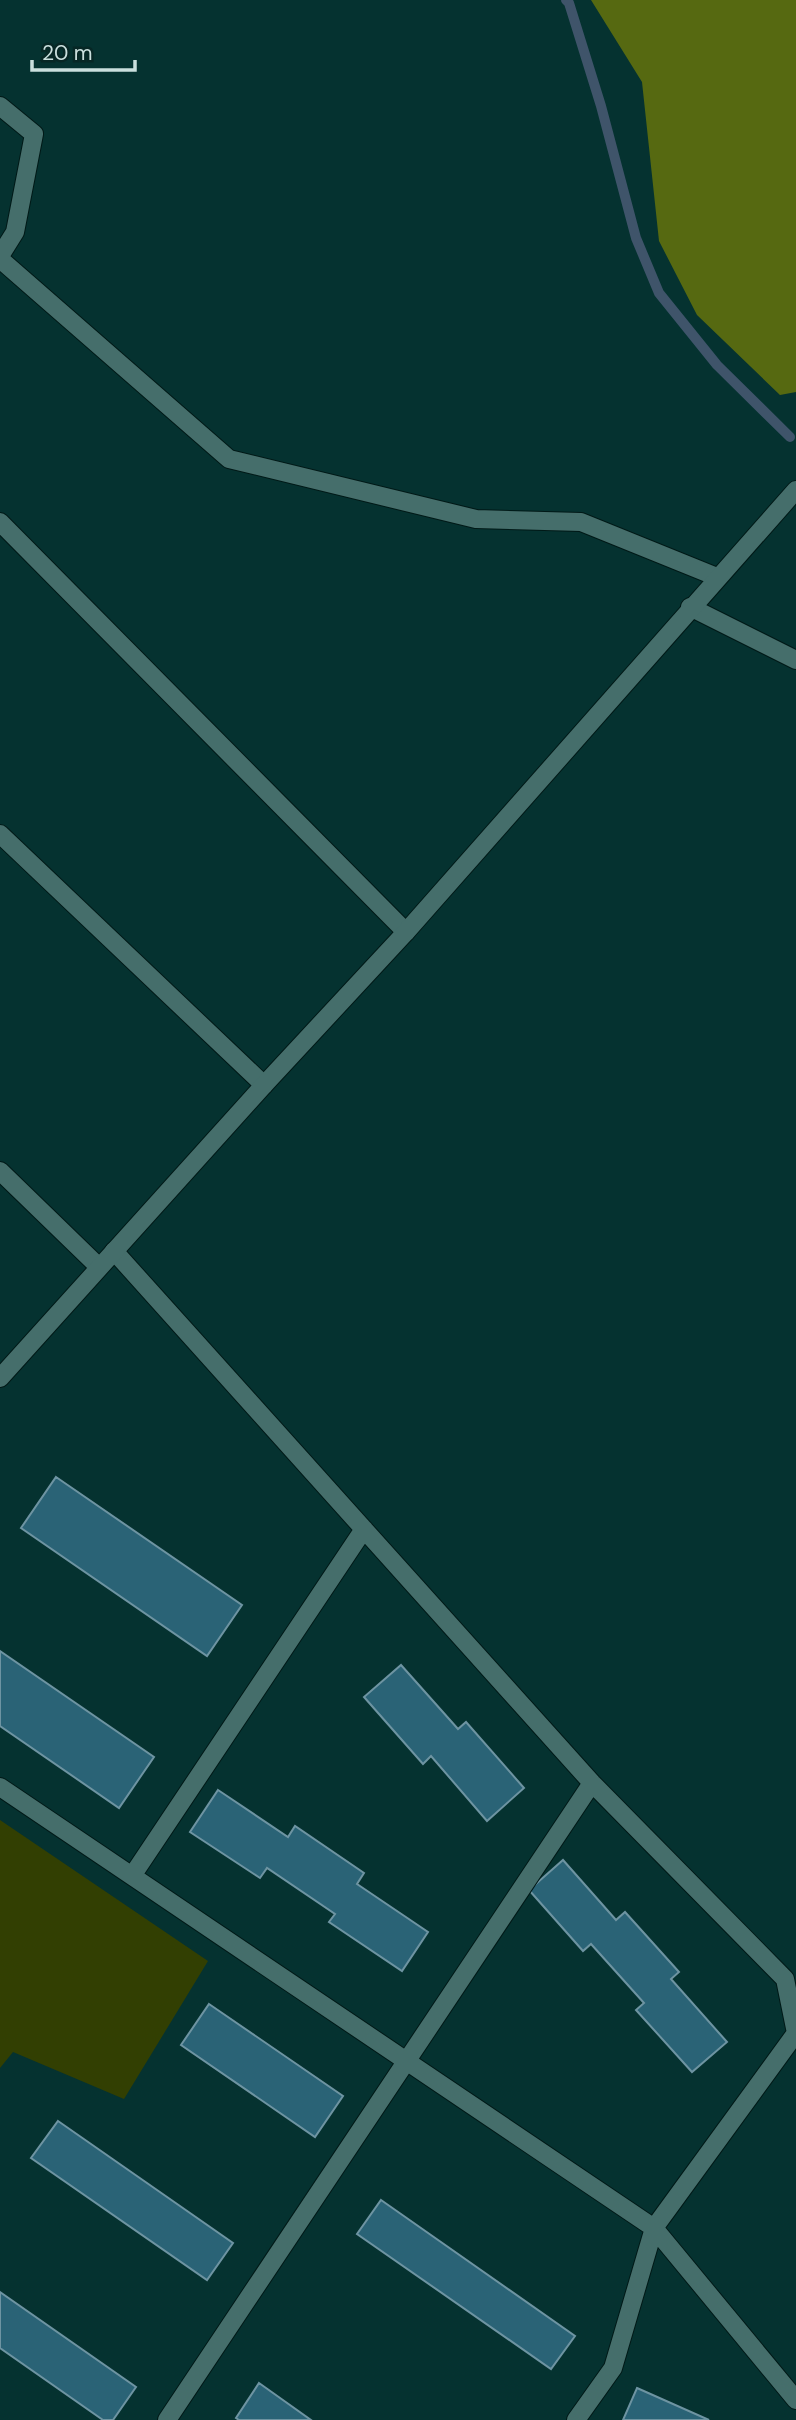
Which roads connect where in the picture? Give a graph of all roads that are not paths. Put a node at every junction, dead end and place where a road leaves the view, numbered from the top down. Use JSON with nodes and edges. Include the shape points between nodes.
{"nodes":[{"id":1,"x":0,"y":106,"type":"edge"},
{"id":2,"x":0,"y":258,"type":"edge"},
{"id":3,"x":796,"y":490,"type":"edge"},
{"id":4,"x":0,"y":522,"type":"edge"},
{"id":5,"x":717,"y":577,"type":"junction"},
{"id":6,"x":690,"y":607,"type":"junction"},
{"id":7,"x":796,"y":660,"type":"edge"},
{"id":8,"x":0,"y":834,"type":"edge"},
{"id":9,"x":406,"y":932,"type":"junction"},
{"id":10,"x":264,"y":1085,"type":"junction"},
{"id":11,"x":0,"y":1171,"type":"edge"},
{"id":12,"x":114,"y":1251,"type":"junction"},
{"id":13,"x":99,"y":1267,"type":"junction"},
{"id":14,"x":0,"y":1378,"type":"edge"},
{"id":15,"x":364,"y":1529,"type":"junction"},
{"id":16,"x":592,"y":1783,"type":"junction"},
{"id":17,"x":0,"y":1787,"type":"edge"},
{"id":18,"x":132,"y":1876,"type":"junction"},
{"id":19,"x":407,"y":2061,"type":"junction"},
{"id":20,"x":654,"y":2228,"type":"junction"},
{"id":21,"x":796,"y":2400,"type":"edge"},
{"id":22,"x":167,"y":2420,"type":"edge"},
{"id":23,"x":576,"y":2420,"type":"edge"}],
"edges":[{"from":1,"to":2,"type":"street","via":[[34,134],[15,232]]},
{"from":2,"to":5,"type":"street","via":[[229,459],[476,519],[581,523]]},
{"from":3,"to":5,"type":"street"},
{"from":4,"to":9,"type":"street"},
{"from":5,"to":6,"type":"street"},
{"from":6,"to":7,"type":"street"},
{"from":6,"to":9,"type":"street"},
{"from":8,"to":10,"type":"street"},
{"from":9,"to":10,"type":"street"},
{"from":10,"to":12,"type":"street"},
{"from":11,"to":13,"type":"street"},
{"from":12,"to":13,"type":"street"},
{"from":12,"to":15,"type":"street"},
{"from":13,"to":14,"type":"street"},
{"from":15,"to":16,"type":"street"},
{"from":15,"to":18,"type":"street"},
{"from":16,"to":19,"type":"street"},
{"from":16,"to":20,"type":"street","via":[[785,1979],[796,2033]]},
{"from":17,"to":18,"type":"street"},
{"from":18,"to":19,"type":"street"},
{"from":19,"to":20,"type":"street"},
{"from":19,"to":22,"type":"street"},
{"from":20,"to":21,"type":"street"},
{"from":20,"to":23,"type":"street","via":[[612,2368]]}]}
